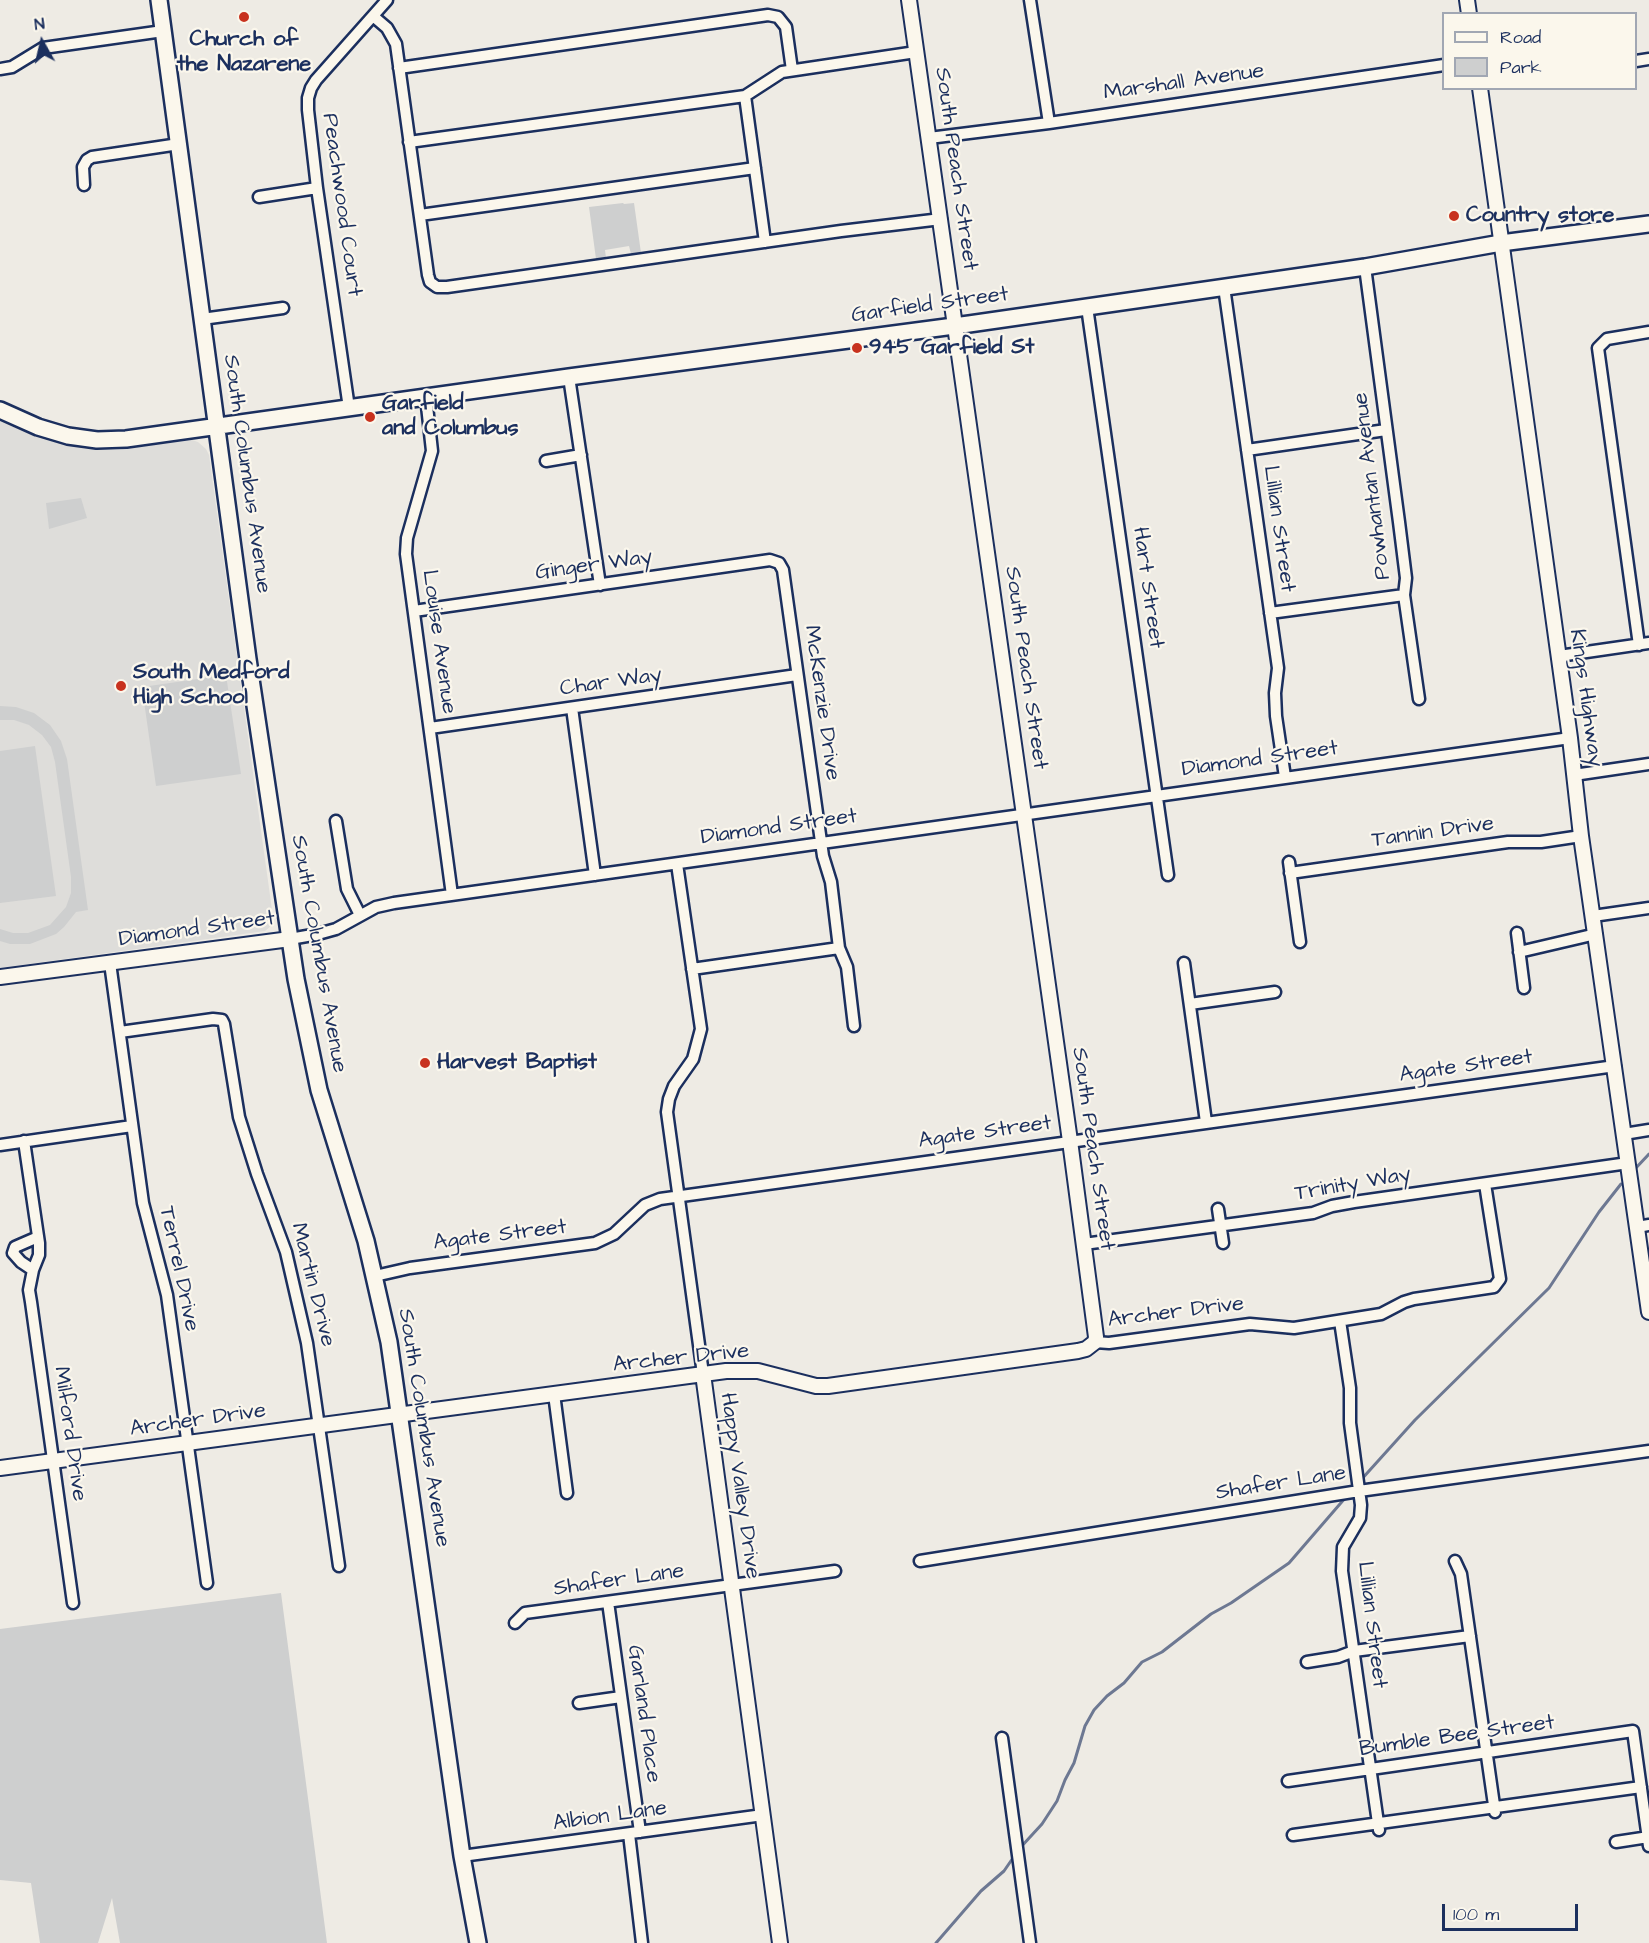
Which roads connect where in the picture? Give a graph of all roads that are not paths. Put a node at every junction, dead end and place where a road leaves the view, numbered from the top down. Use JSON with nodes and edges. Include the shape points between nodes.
{"nodes":[{"id":1,"x":159,"y":0,"type":"edge"},
{"id":2,"x":387,"y":0,"type":"edge"},
{"id":3,"x":909,"y":0,"type":"edge"},
{"id":4,"x":1030,"y":0,"type":"edge"},
{"id":5,"x":373,"y":16,"type":"junction"},
{"id":6,"x":163,"y":31,"type":"junction"},
{"id":7,"x":916,"y":52,"type":"junction"},
{"id":8,"x":1442,"y":65,"type":"edge"},
{"id":9,"x":399,"y":68,"type":"junction"},
{"id":10,"x":0,"y":69,"type":"edge"},
{"id":11,"x":792,"y":70,"type":"junction"},
{"id":12,"x":1480,"y":90,"type":"edge"},
{"id":13,"x":745,"y":96,"type":"junction"},
{"id":14,"x":1049,"y":123,"type":"junction"},
{"id":15,"x":929,"y":138,"type":"junction"},
{"id":16,"x":409,"y":142,"type":"junction"},
{"id":17,"x":179,"y":144,"type":"junction"},
{"id":18,"x":755,"y":168,"type":"junction"},
{"id":19,"x":84,"y":185,"type":"dead end"},
{"id":20,"x":317,"y":188,"type":"junction"},
{"id":21,"x":259,"y":196,"type":"dead end"},
{"id":22,"x":420,"y":215,"type":"junction"},
{"id":23,"x":941,"y":219,"type":"junction"},
{"id":24,"x":1649,"y":224,"type":"edge"},
{"id":25,"x":765,"y":242,"type":"junction"},
{"id":26,"x":1501,"y":243,"type":"junction"},
{"id":27,"x":1365,"y":267,"type":"junction"},
{"id":28,"x":1224,"y":287,"type":"junction"},
{"id":29,"x":1087,"y":307,"type":"junction"},
{"id":30,"x":283,"y":308,"type":"dead end"},
{"id":31,"x":202,"y":319,"type":"junction"},
{"id":32,"x":957,"y":326,"type":"junction"},
{"id":33,"x":1649,"y":332,"type":"edge"},
{"id":34,"x":569,"y":377,"type":"junction"},
{"id":35,"x":426,"y":397,"type":"junction"},
{"id":36,"x":349,"y":408,"type":"junction"},
{"id":37,"x":0,"y":410,"type":"edge"},
{"id":38,"x":216,"y":427,"type":"junction"},
{"id":39,"x":1386,"y":430,"type":"junction"},
{"id":40,"x":1247,"y":450,"type":"junction"},
{"id":41,"x":580,"y":454,"type":"junction"},
{"id":42,"x":546,"y":461,"type":"dead end"},
{"id":43,"x":779,"y":563,"type":"joint"},
{"id":44,"x":600,"y":585,"type":"junction"},
{"id":45,"x":1404,"y":595,"type":"junction"},
{"id":46,"x":414,"y":611,"type":"junction"},
{"id":47,"x":1270,"y":614,"type":"junction"},
{"id":48,"x":1644,"y":644,"type":"edge"},
{"id":49,"x":1558,"y":656,"type":"junction"},
{"id":50,"x":797,"y":675,"type":"junction"},
{"id":51,"x":1419,"y":699,"type":"dead end"},
{"id":52,"x":572,"y":708,"type":"junction"},
{"id":53,"x":430,"y":728,"type":"junction"},
{"id":54,"x":1570,"y":738,"type":"junction"},
{"id":55,"x":1649,"y":764,"type":"edge"},
{"id":56,"x":1574,"y":775,"type":"junction"},
{"id":57,"x":1285,"y":777,"type":"junction"},
{"id":58,"x":1156,"y":795,"type":"junction"},
{"id":59,"x":1025,"y":815,"type":"junction"},
{"id":60,"x":336,"y":821,"type":"dead end"},
{"id":61,"x":1581,"y":836,"type":"junction"},
{"id":62,"x":821,"y":843,"type":"junction"},
{"id":63,"x":677,"y":864,"type":"junction"},
{"id":64,"x":595,"y":875,"type":"junction"},
{"id":65,"x":1168,"y":875,"type":"dead end"},
{"id":66,"x":452,"y":895,"type":"junction"},
{"id":67,"x":1649,"y":908,"type":"edge"},
{"id":68,"x":360,"y":915,"type":"junction"},
{"id":69,"x":1593,"y":916,"type":"junction"},
{"id":70,"x":1517,"y":933,"type":"dead end"},
{"id":71,"x":1596,"y":934,"type":"junction"},
{"id":72,"x":290,"y":939,"type":"junction"},
{"id":73,"x":1300,"y":942,"type":"dead end"},
{"id":74,"x":839,"y":948,"type":"junction"},
{"id":75,"x":1519,"y":952,"type":"junction"},
{"id":76,"x":110,"y":963,"type":"junction"},
{"id":77,"x":1184,"y":963,"type":"dead end"},
{"id":78,"x":692,"y":969,"type":"junction"},
{"id":79,"x":0,"y":977,"type":"edge"},
{"id":80,"x":1524,"y":988,"type":"dead end"},
{"id":81,"x":1275,"y":992,"type":"dead end"},
{"id":82,"x":1190,"y":1004,"type":"junction"},
{"id":83,"x":854,"y":1026,"type":"dead end"},
{"id":84,"x":120,"y":1032,"type":"junction"},
{"id":85,"x":1615,"y":1066,"type":"junction"},
{"id":86,"x":1206,"y":1122,"type":"junction"},
{"id":87,"x":132,"y":1126,"type":"junction"},
{"id":88,"x":1649,"y":1130,"type":"edge"},
{"id":89,"x":1624,"y":1134,"type":"junction"},
{"id":90,"x":1070,"y":1141,"type":"junction"},
{"id":91,"x":24,"y":1142,"type":"junction"},
{"id":92,"x":0,"y":1145,"type":"edge"},
{"id":93,"x":1628,"y":1163,"type":"junction"},
{"id":94,"x":1485,"y":1184,"type":"junction"},
{"id":95,"x":678,"y":1197,"type":"junction"},
{"id":96,"x":1218,"y":1209,"type":"dead end"},
{"id":97,"x":1220,"y":1226,"type":"junction"},
{"id":98,"x":1643,"y":1226,"type":"edge"},
{"id":99,"x":38,"y":1237,"type":"junction"},
{"id":100,"x":1223,"y":1243,"type":"dead end"},
{"id":101,"x":1084,"y":1244,"type":"junction"},
{"id":102,"x":33,"y":1270,"type":"junction"},
{"id":103,"x":375,"y":1276,"type":"junction"},
{"id":104,"x":1649,"y":1312,"type":"edge"},
{"id":105,"x":1340,"y":1321,"type":"junction"},
{"id":106,"x":1095,"y":1342,"type":"junction"},
{"id":107,"x":703,"y":1374,"type":"junction"},
{"id":108,"x":554,"y":1394,"type":"junction"},
{"id":109,"x":401,"y":1415,"type":"junction"},
{"id":110,"x":320,"y":1426,"type":"junction"},
{"id":111,"x":188,"y":1444,"type":"junction"},
{"id":112,"x":1649,"y":1451,"type":"edge"},
{"id":113,"x":54,"y":1461,"type":"junction"},
{"id":114,"x":0,"y":1468,"type":"edge"},
{"id":115,"x":1359,"y":1491,"type":"junction"},
{"id":116,"x":567,"y":1493,"type":"dead end"},
{"id":117,"x":920,"y":1561,"type":"dead end"},
{"id":118,"x":1455,"y":1561,"type":"dead end"},
{"id":119,"x":339,"y":1566,"type":"dead end"},
{"id":120,"x":835,"y":1571,"type":"dead end"},
{"id":121,"x":207,"y":1583,"type":"dead end"},
{"id":122,"x":732,"y":1585,"type":"junction"},
{"id":123,"x":608,"y":1602,"type":"junction"},
{"id":124,"x":73,"y":1603,"type":"dead end"},
{"id":125,"x":515,"y":1623,"type":"dead end"},
{"id":126,"x":1470,"y":1636,"type":"junction"},
{"id":127,"x":1354,"y":1652,"type":"junction"},
{"id":128,"x":1307,"y":1662,"type":"dead end"},
{"id":129,"x":621,"y":1697,"type":"junction"},
{"id":130,"x":579,"y":1703,"type":"dead end"},
{"id":131,"x":1002,"y":1738,"type":"dead end"},
{"id":132,"x":1487,"y":1752,"type":"junction"},
{"id":133,"x":1370,"y":1769,"type":"junction"},
{"id":134,"x":1288,"y":1781,"type":"dead end"},
{"id":135,"x":1641,"y":1787,"type":"junction"},
{"id":136,"x":1495,"y":1811,"type":"junction"},
{"id":137,"x":763,"y":1815,"type":"junction"},
{"id":138,"x":1378,"y":1827,"type":"junction"},
{"id":139,"x":634,"y":1833,"type":"junction"},
{"id":140,"x":1293,"y":1835,"type":"dead end"},
{"id":141,"x":1649,"y":1840,"type":"edge"},
{"id":142,"x":1616,"y":1842,"type":"dead end"},
{"id":143,"x":462,"y":1856,"type":"junction"},
{"id":144,"x":478,"y":1943,"type":"edge"},
{"id":145,"x":642,"y":1943,"type":"edge"},
{"id":146,"x":780,"y":1943,"type":"edge"},
{"id":147,"x":1030,"y":1943,"type":"edge"}],
"edges":[{"from":1,"to":6,"type":"main road","name":"South Columbus Avenue"},
{"from":2,"to":5,"type":"street","name":"Peachwood Court"},
{"from":3,"to":7,"type":"street","name":"South Peach Street"},
{"from":4,"to":14,"type":"street"},
{"from":5,"to":9,"type":"street","via":[[392,35]]},
{"from":5,"to":20,"type":"street","name":"Peachwood Court","via":[[311,88],[308,110]]},
{"from":6,"to":10,"type":"street","via":[[43,48],[12,67]]},
{"from":6,"to":17,"type":"main road","name":"South Columbus Avenue"},
{"from":7,"to":11,"type":"street"},
{"from":7,"to":15,"type":"street","name":"South Peach Street"},
{"from":8,"to":14,"type":"street","name":"Marshall Avenue"},
{"from":9,"to":11,"type":"street","via":[[768,15],[778,17],[786,27]]},
{"from":9,"to":16,"type":"street"},
{"from":11,"to":13,"type":"street","via":[[782,72]]},
{"from":12,"to":26,"type":"street","name":"Kings Highway"},
{"from":13,"to":16,"type":"street"},
{"from":13,"to":18,"type":"street"},
{"from":14,"to":15,"type":"street","name":"Marshall Avenue"},
{"from":15,"to":23,"type":"street","name":"South Peach Street"},
{"from":16,"to":22,"type":"street"},
{"from":17,"to":19,"type":"street","via":[[92,156],[83,167]]},
{"from":17,"to":31,"type":"main road","name":"South Columbus Avenue"},
{"from":18,"to":22,"type":"street"},
{"from":18,"to":25,"type":"street"},
{"from":20,"to":21,"type":"street"},
{"from":20,"to":36,"type":"street","name":"Peachwood Court"},
{"from":22,"to":25,"type":"street","via":[[428,275],[437,287]]},
{"from":23,"to":25,"type":"street"},
{"from":23,"to":32,"type":"street","name":"South Peach Street"},
{"from":24,"to":26,"type":"main road","name":"Garfield Street"},
{"from":26,"to":27,"type":"main road","name":"Garfield Street"},
{"from":26,"to":49,"type":"street","name":"Kings Highway"},
{"from":27,"to":28,"type":"main road","name":"Garfield Street"},
{"from":27,"to":39,"type":"street","name":"Powhantan Avenue"},
{"from":28,"to":29,"type":"main road","name":"Garfield Street"},
{"from":28,"to":40,"type":"street","name":"Lillian Street"},
{"from":29,"to":32,"type":"main road","name":"Garfield Street"},
{"from":29,"to":58,"type":"street","name":"Hart Street"},
{"from":30,"to":31,"type":"street"},
{"from":31,"to":38,"type":"main road","name":"South Columbus Avenue"},
{"from":32,"to":34,"type":"main road","name":"Garfield Street"},
{"from":32,"to":59,"type":"street","name":"South Peach Street"},
{"from":33,"to":48,"type":"street","via":[[1616,337],[1598,348]]},
{"from":34,"to":35,"type":"main road","name":"Garfield Street"},
{"from":34,"to":41,"type":"street"},
{"from":35,"to":36,"type":"main road","name":"Garfield Street"},
{"from":35,"to":46,"type":"street","name":"Louise Avenue","via":[[432,451],[406,545]]},
{"from":36,"to":38,"type":"main road","name":"Garfield Street"},
{"from":37,"to":38,"type":"main road","name":"Garfield Street","via":[[52,432],[97,440],[126,440]]},
{"from":38,"to":72,"type":"main road","name":"South Columbus Avenue"},
{"from":39,"to":40,"type":"street"},
{"from":39,"to":45,"type":"street","name":"Powhantan Avenue","via":[[1400,522]]},
{"from":40,"to":47,"type":"street","name":"Lillian Street"},
{"from":41,"to":42,"type":"street"},
{"from":41,"to":44,"type":"street"},
{"from":43,"to":44,"type":"street","name":"Ginger Way","via":[[770,560]]},
{"from":43,"to":50,"type":"street","name":"McKenzie Drive"},
{"from":44,"to":46,"type":"street","name":"Ginger Way"},
{"from":45,"to":47,"type":"street"},
{"from":45,"to":51,"type":"street","name":"Powhantan Avenue"},
{"from":46,"to":53,"type":"street","name":"Louise Avenue"},
{"from":47,"to":57,"type":"street","name":"Lillian Street","via":[[1278,668],[1276,716]]},
{"from":48,"to":49,"type":"street"},
{"from":49,"to":54,"type":"street","name":"Kings Highway"},
{"from":50,"to":52,"type":"street","name":"Char Way"},
{"from":50,"to":62,"type":"street","name":"McKenzie Drive"},
{"from":52,"to":53,"type":"street","name":"Char Way"},
{"from":52,"to":64,"type":"street"},
{"from":53,"to":66,"type":"street","name":"Louise Avenue"},
{"from":54,"to":56,"type":"street","name":"Kings Highway"},
{"from":54,"to":57,"type":"street","name":"Diamond Street"},
{"from":55,"to":56,"type":"street"},
{"from":56,"to":61,"type":"street","name":"Kings Highway"},
{"from":57,"to":58,"type":"street","name":"Diamond Street"},
{"from":58,"to":59,"type":"street","name":"Diamond Street"},
{"from":58,"to":65,"type":"street","name":"Hart Street"},
{"from":59,"to":62,"type":"street","name":"Diamond Street"},
{"from":59,"to":90,"type":"street","name":"South Peach Street"},
{"from":60,"to":68,"type":"street","via":[[347,889]]},
{"from":61,"to":69,"type":"street","name":"Kings Highway"},
{"from":61,"to":73,"type":"street","name":"Tannin Drive","via":[[1289,868]]},
{"from":62,"to":63,"type":"street","name":"Diamond Street"},
{"from":62,"to":74,"type":"street","name":"McKenzie Drive","via":[[831,882]]},
{"from":63,"to":64,"type":"street","name":"Diamond Street"},
{"from":63,"to":78,"type":"street","name":"Happy Valley Drive"},
{"from":64,"to":66,"type":"street","name":"Diamond Street"},
{"from":66,"to":68,"type":"street","name":"Diamond Street","via":[[394,903]]},
{"from":67,"to":69,"type":"street"},
{"from":68,"to":72,"type":"street","name":"Diamond Street","via":[[336,929]]},
{"from":69,"to":71,"type":"street","name":"Kings Highway"},
{"from":70,"to":75,"type":"street"},
{"from":71,"to":75,"type":"street"},
{"from":71,"to":85,"type":"street","name":"Kings Highway"},
{"from":72,"to":76,"type":"street","name":"Diamond Street"},
{"from":72,"to":103,"type":"main road","name":"South Columbus Avenue","via":[[319,1090]]},
{"from":74,"to":78,"type":"street"},
{"from":74,"to":83,"type":"street","name":"McKenzie Drive","via":[[848,967]]},
{"from":75,"to":80,"type":"street"},
{"from":76,"to":79,"type":"street","name":"Diamond Street"},
{"from":76,"to":84,"type":"street","name":"Terrel Drive"},
{"from":77,"to":82,"type":"street"},
{"from":78,"to":95,"type":"street","name":"Happy Valley Drive","via":[[699,1039],[693,1059],[674,1086],[667,1112]]},
{"from":81,"to":82,"type":"street"},
{"from":82,"to":86,"type":"street"},
{"from":84,"to":87,"type":"street","name":"Terrel Drive"},
{"from":84,"to":110,"type":"street","name":"Martin Drive","via":[[222,1020],[244,1134],[293,1279],[308,1342]]},
{"from":85,"to":86,"type":"street","name":"Agate Street"},
{"from":85,"to":89,"type":"street","name":"Kings Highway"},
{"from":86,"to":90,"type":"street","name":"Agate Street"},
{"from":87,"to":91,"type":"street"},
{"from":87,"to":111,"type":"street","name":"Terrel Drive","via":[[143,1203],[167,1295]]},
{"from":88,"to":89,"type":"street"},
{"from":89,"to":93,"type":"street","name":"Kings Highway"},
{"from":90,"to":95,"type":"street","name":"Agate Street"},
{"from":90,"to":101,"type":"street","name":"South Peach Street"},
{"from":91,"to":92,"type":"street"},
{"from":91,"to":99,"type":"street","name":"Milford Drive"},
{"from":93,"to":94,"type":"street","name":"Trinity Way"},
{"from":93,"to":98,"type":"street","name":"Kings Highway"},
{"from":94,"to":97,"type":"street","name":"Trinity Way"},
{"from":94,"to":105,"type":"street","name":"Archer Drive","via":[[1499,1283],[1494,1287],[1414,1299],[1381,1314]]},
{"from":95,"to":103,"type":"street","name":"Agate Street","via":[[645,1205],[614,1234],[595,1243]]},
{"from":95,"to":107,"type":"street","name":"Happy Valley Drive"},
{"from":96,"to":97,"type":"street"},
{"from":97,"to":100,"type":"street"},
{"from":97,"to":101,"type":"street","name":"Trinity Way"},
{"from":98,"to":104,"type":"street","name":"Kings Highway"},
{"from":99,"to":102,"type":"street","name":"Milford Drive","via":[[39,1255]]},
{"from":99,"to":102,"type":"street","via":[[15,1247],[13,1253]]},
{"from":101,"to":106,"type":"street","name":"South Peach Street"},
{"from":102,"to":113,"type":"street","name":"Milford Drive","via":[[29,1290]]},
{"from":103,"to":109,"type":"main road","name":"South Columbus Avenue"},
{"from":105,"to":106,"type":"street","name":"Archer Drive","via":[[1294,1328],[1250,1324]]},
{"from":105,"to":115,"type":"street","name":"Lillian Street"},
{"from":106,"to":107,"type":"street","name":"Archer Drive","via":[[1078,1351],[828,1386],[758,1371]]},
{"from":107,"to":108,"type":"street","name":"Archer Drive"},
{"from":107,"to":122,"type":"street","name":"Happy Valley Drive"},
{"from":108,"to":109,"type":"street","name":"Archer Drive"},
{"from":108,"to":116,"type":"street"},
{"from":109,"to":110,"type":"street","name":"Archer Drive"},
{"from":109,"to":143,"type":"main road","name":"South Columbus Avenue"},
{"from":110,"to":111,"type":"street","name":"Archer Drive"},
{"from":110,"to":119,"type":"street","name":"Martin Drive"},
{"from":111,"to":113,"type":"street","name":"Archer Drive"},
{"from":111,"to":121,"type":"street","name":"Terrel Drive"},
{"from":112,"to":115,"type":"street","name":"Shafer Lane"},
{"from":113,"to":114,"type":"street","name":"Archer Drive"},
{"from":113,"to":124,"type":"street","name":"Milford Drive"},
{"from":115,"to":117,"type":"street","name":"Shafer Lane"},
{"from":115,"to":127,"type":"street","name":"Lillian Street","via":[[1360,1518],[1341,1559]]},
{"from":118,"to":126,"type":"street","via":[[1461,1574]]},
{"from":120,"to":122,"type":"street","name":"Shafer Lane"},
{"from":122,"to":123,"type":"street","name":"Shafer Lane"},
{"from":122,"to":137,"type":"street","name":"Happy Valley Drive"},
{"from":123,"to":125,"type":"street","name":"Shafer Lane","via":[[525,1613]]},
{"from":123,"to":129,"type":"street","name":"Garland Place"},
{"from":126,"to":127,"type":"street"},
{"from":126,"to":132,"type":"street"},
{"from":127,"to":128,"type":"street"},
{"from":127,"to":133,"type":"street","name":"Lillian Street"},
{"from":129,"to":130,"type":"street"},
{"from":129,"to":139,"type":"street","name":"Garland Place"},
{"from":131,"to":147,"type":"street"},
{"from":132,"to":133,"type":"street","name":"Bumble Bee Street"},
{"from":132,"to":135,"type":"street","name":"Bumble Bee Street","via":[[1633,1731]]},
{"from":132,"to":136,"type":"street"},
{"from":133,"to":134,"type":"street","name":"Bumble Bee Street"},
{"from":133,"to":138,"type":"street","name":"Lillian Street"},
{"from":135,"to":136,"type":"street"},
{"from":135,"to":141,"type":"street"},
{"from":136,"to":138,"type":"street"},
{"from":137,"to":139,"type":"street","name":"Albion Lane"},
{"from":137,"to":146,"type":"street","name":"Happy Valley Drive"},
{"from":138,"to":140,"type":"street"},
{"from":139,"to":143,"type":"street","name":"Albion Lane"},
{"from":139,"to":145,"type":"street","name":"Garland Place"},
{"from":141,"to":142,"type":"street"},
{"from":143,"to":144,"type":"main road","name":"South Columbus Avenue"}]}
